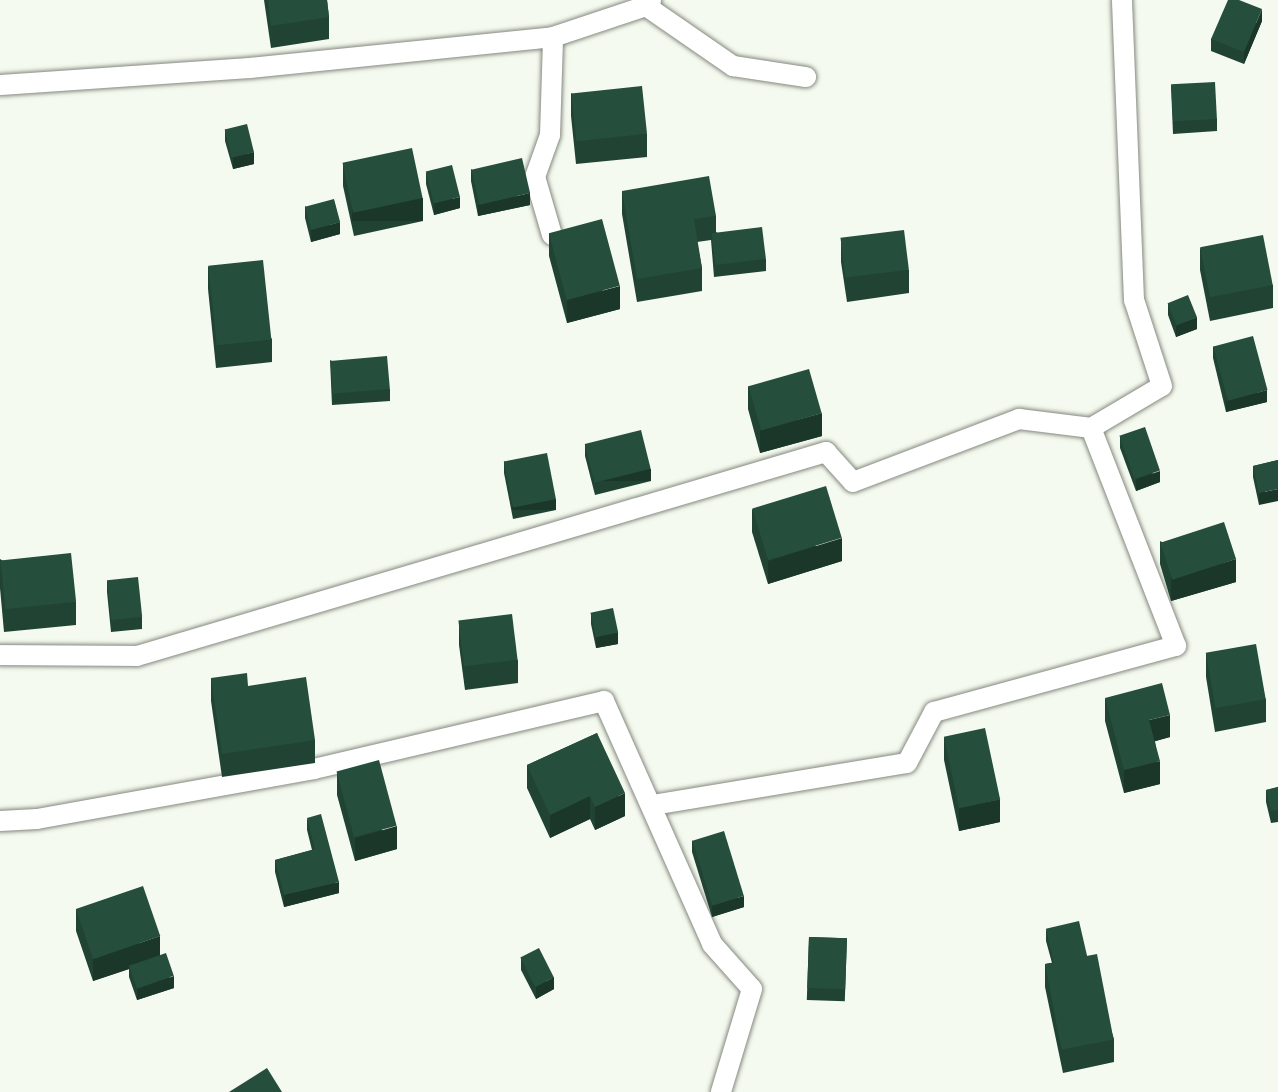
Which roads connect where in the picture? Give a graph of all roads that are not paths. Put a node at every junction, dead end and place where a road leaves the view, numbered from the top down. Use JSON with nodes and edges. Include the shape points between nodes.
{"nodes":[{"id":1,"x":1122,"y":0,"type":"edge"},
{"id":2,"x":648,"y":3,"type":"edge"},
{"id":3,"x":553,"y":37,"type":"junction"},
{"id":4,"x":806,"y":77,"type":"dead end"},
{"id":5,"x":0,"y":85,"type":"edge"},
{"id":6,"x":552,"y":235,"type":"edge"},
{"id":7,"x":1091,"y":428,"type":"junction"},
{"id":8,"x":0,"y":655,"type":"edge"},
{"id":9,"x":653,"y":805,"type":"junction"},
{"id":10,"x":0,"y":821,"type":"edge"},
{"id":11,"x":721,"y":1092,"type":"edge"}],
"edges":[{"from":1,"to":7,"type":"lane","via":[[1134,300],[1162,386]]},
{"from":2,"to":3,"type":"lane"},
{"from":2,"to":4,"type":"lane","via":[[733,66]]},
{"from":3,"to":5,"type":"lane","via":[[250,68]]},
{"from":3,"to":6,"type":"lane","via":[[550,135],[535,177]]},
{"from":7,"to":8,"type":"lane","via":[[1019,419],[854,482],[826,452],[137,656]]},
{"from":7,"to":9,"type":"lane","via":[[1176,646],[934,712],[907,763]]},
{"from":9,"to":10,"type":"lane","via":[[604,701],[314,769],[37,819]]},
{"from":9,"to":11,"type":"lane","via":[[712,944],[752,990]]}]}
